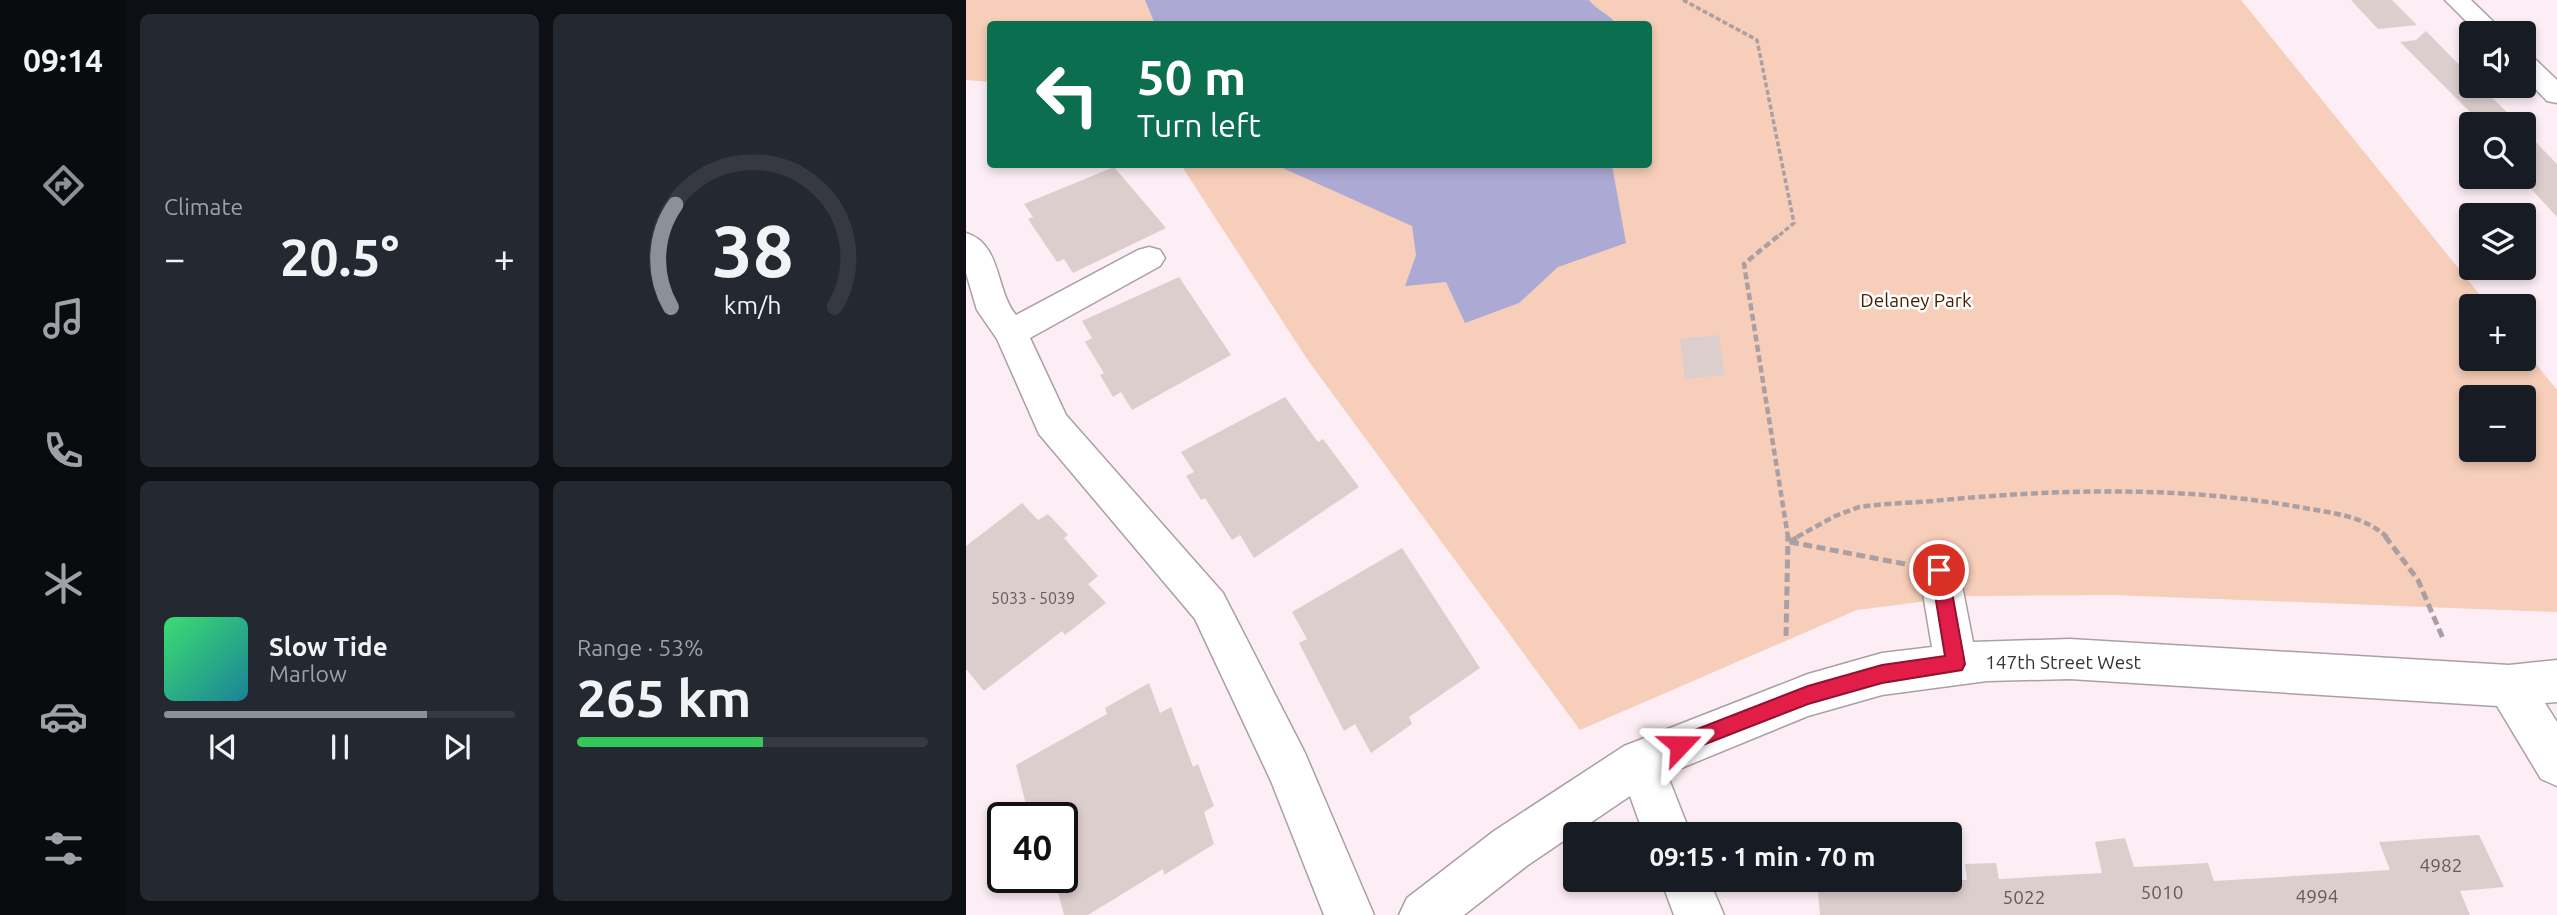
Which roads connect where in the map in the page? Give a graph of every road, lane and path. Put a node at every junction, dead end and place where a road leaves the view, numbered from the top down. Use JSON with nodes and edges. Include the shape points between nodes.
{"nodes":[{"id":1,"x":1683,"y":0,"type":"edge"},
{"id":2,"x":2457,"y":0,"type":"edge"},
{"id":3,"x":2479,"y":21,"type":"edge"},
{"id":4,"x":2536,"y":75,"type":"edge"},
{"id":5,"x":2557,"y":95,"type":"edge"},
{"id":6,"x":966,"y":244,"type":"edge"},
{"id":7,"x":1149,"y":258,"type":"dead end"},
{"id":8,"x":990,"y":321,"type":"edge"},
{"id":9,"x":1789,"y":542,"type":"junction"},
{"id":10,"x":1939,"y":570,"type":"joint"},
{"id":11,"x":1786,"y":636,"type":"dead end"},
{"id":12,"x":2444,"y":641,"type":"dead end"},
{"id":13,"x":1955,"y":664,"type":"junction"},
{"id":14,"x":2557,"y":681,"type":"edge"},
{"id":15,"x":2509,"y":686,"type":"junction"},
{"id":16,"x":1640,"y":762,"type":"junction"},
{"id":17,"x":2557,"y":763,"type":"edge"},
{"id":18,"x":1663,"y":822,"type":"edge"},
{"id":19,"x":1690,"y":892,"type":"edge"},
{"id":20,"x":1349,"y":915,"type":"edge"},
{"id":21,"x":1423,"y":915,"type":"edge"},
{"id":22,"x":1699,"y":915,"type":"edge"}],
"edges":[{"from":1,"to":9,"type":"path","via":[[1757,40],[1794,223],[1744,264]]},
{"from":2,"to":3,"type":"street"},
{"from":4,"to":5,"type":"street"},
{"from":6,"to":8,"type":"street","via":[[976,254]]},
{"from":7,"to":8,"type":"street"},
{"from":8,"to":20,"type":"street","via":[[1052,424],[1209,606],[1289,769]]},
{"from":9,"to":10,"type":"path"},
{"from":9,"to":11,"type":"path"},
{"from":9,"to":12,"type":"path","via":[[1850,509],[2023,493],[2120,488],[2288,504],[2375,527],[2398,550],[2417,581]]},
{"from":10,"to":13,"type":"street"},
{"from":13,"to":15,"type":"street","name":"147th Street West","via":[[2070,659]]},
{"from":13,"to":16,"type":"street","name":"147th Street West","via":[[1882,674],[1808,695]]},
{"from":14,"to":15,"type":"street","name":"147th Street West"},
{"from":15,"to":17,"type":"street"},
{"from":16,"to":18,"type":"street"},
{"from":16,"to":21,"type":"street","name":"147th Street West","via":[[1511,848]]},
{"from":19,"to":22,"type":"street"}]}
